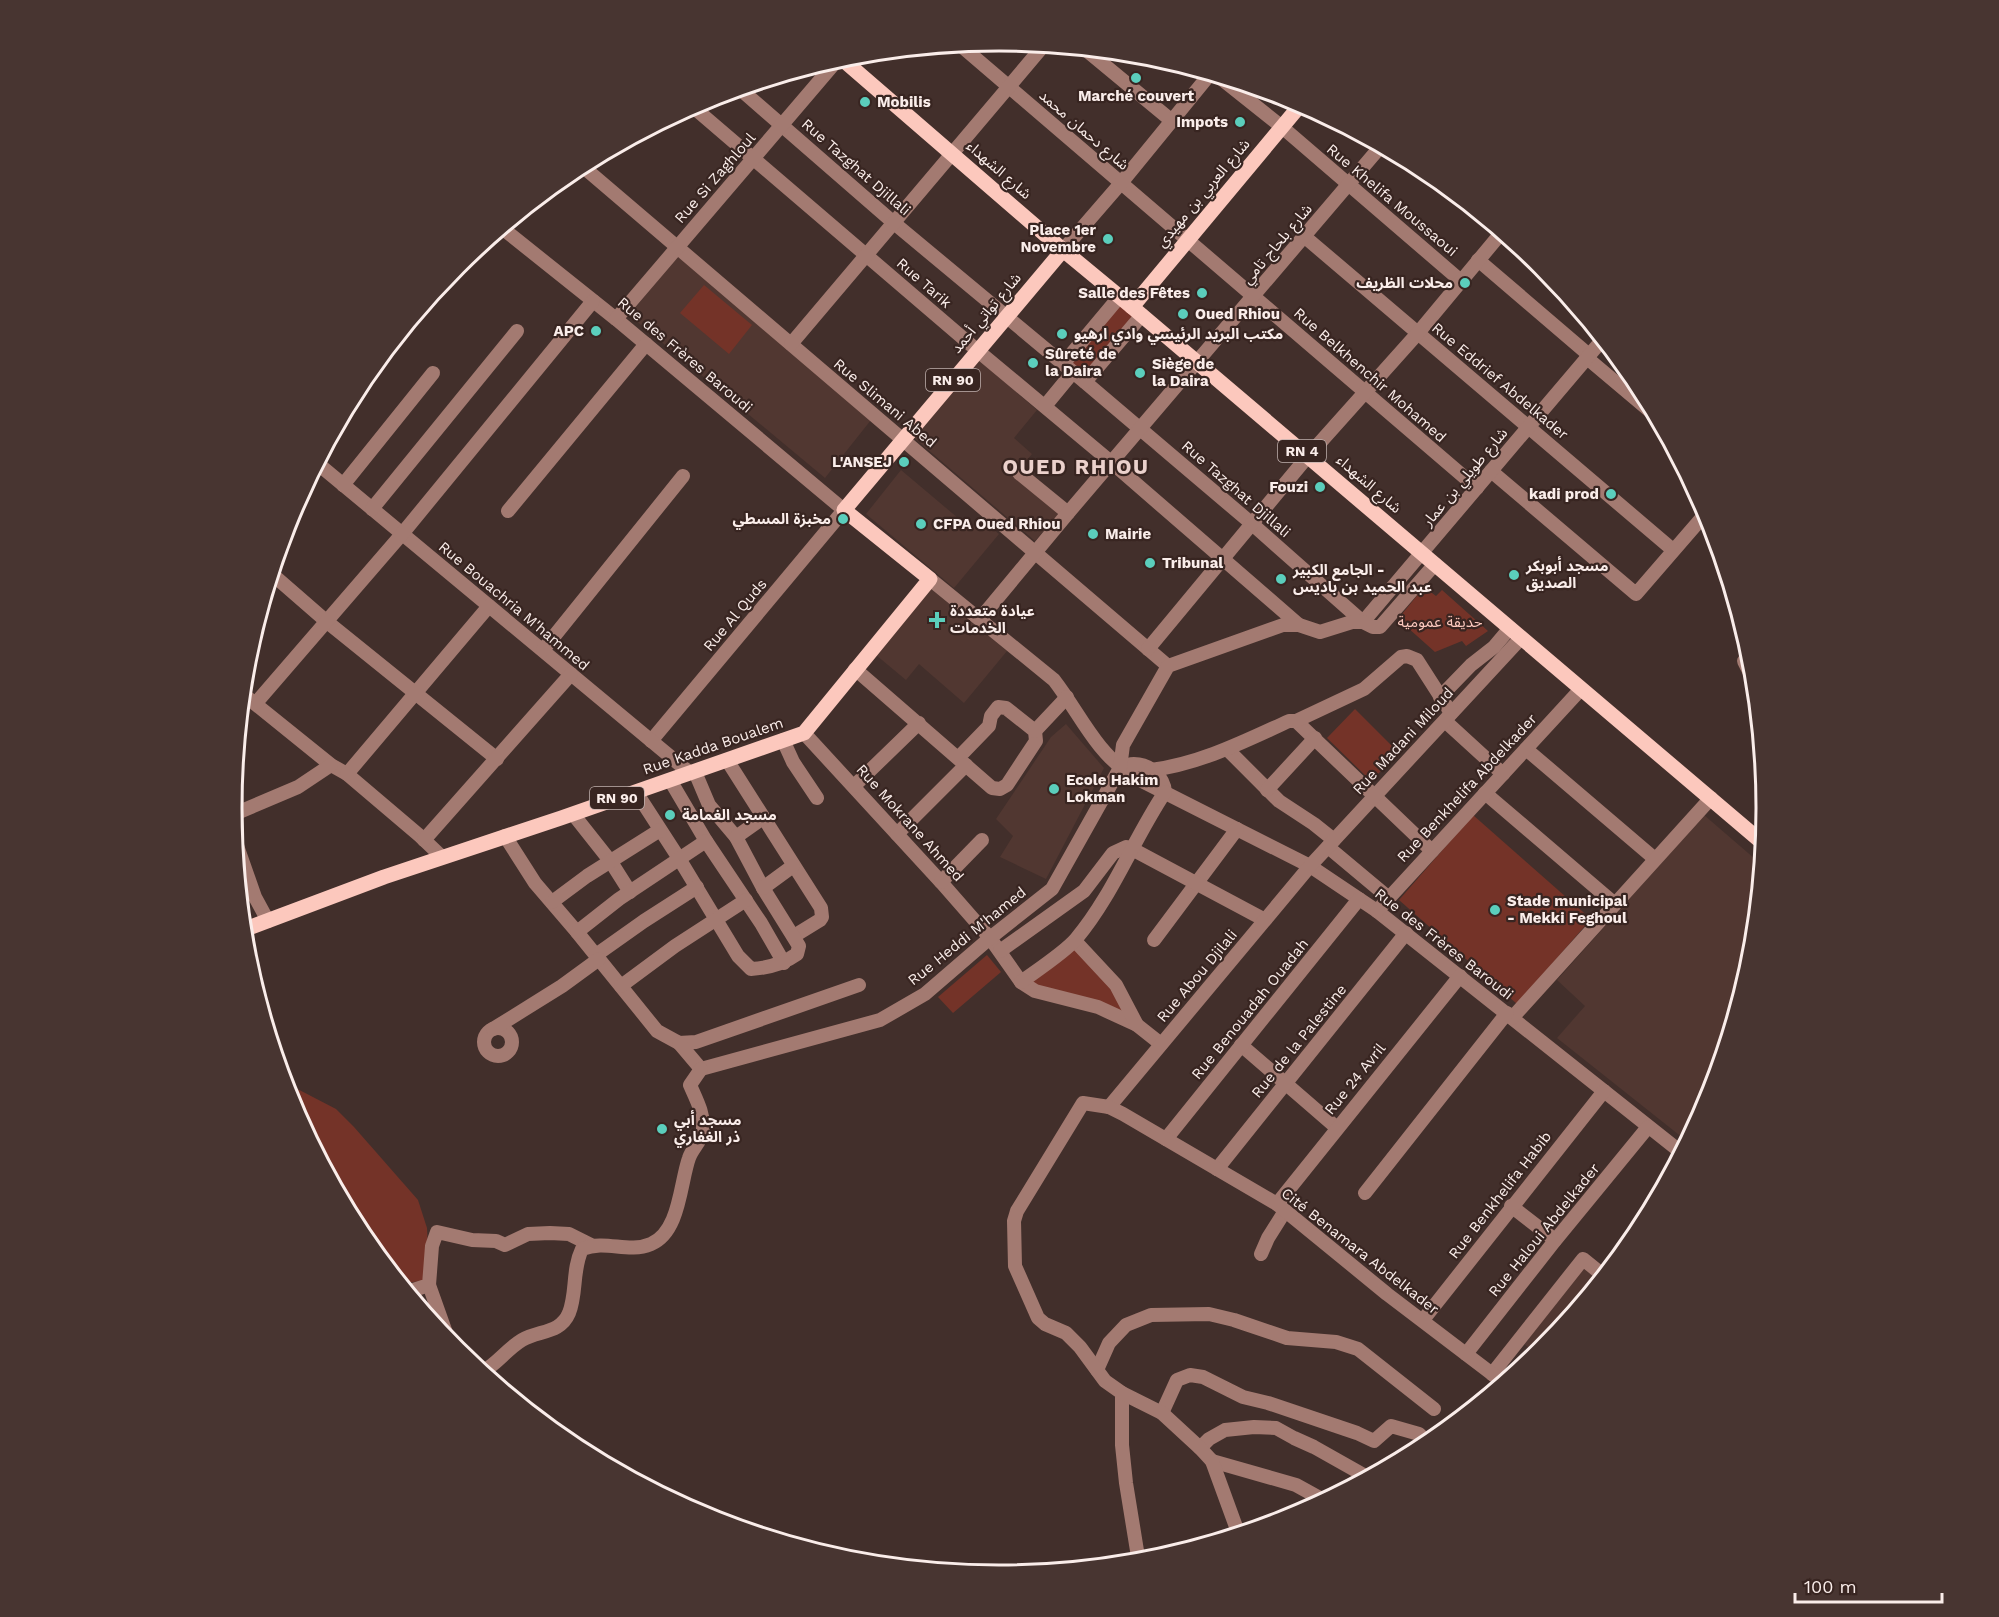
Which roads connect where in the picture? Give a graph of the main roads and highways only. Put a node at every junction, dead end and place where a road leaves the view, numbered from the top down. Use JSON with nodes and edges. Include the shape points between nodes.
{"nodes":[{"id":1,"x":850,"y":66,"type":"edge"},
{"id":2,"x":1295,"y":112,"type":"edge"},
{"id":3,"x":1063,"y":250,"type":"junction"},
{"id":4,"x":1137,"y":311,"type":"junction"},
{"id":5,"x":930,"y":579,"type":"joint"},
{"id":6,"x":1756,"y":837,"type":"edge"},
{"id":7,"x":252,"y":927,"type":"edge"}],
"edges":[{"from":1,"to":3,"type":"main road","name":"شارع الشهداء","number":"RN 4"},
{"from":2,"to":4,"type":"main road","name":"شارع العربي بن مهيدي","via":[[1188,240]]},
{"from":3,"to":4,"type":"main road","name":"شارع الشهداء","number":"RN 4"},
{"from":3,"to":5,"type":"main road","name":"شارع تواتي أحمد","number":"RN 90","via":[[844,510]]},
{"from":4,"to":6,"type":"main road","name":"شارع الشهداء","number":"RN 4"},
{"from":5,"to":7,"type":"main road","name":"Rue Kadda Boualem","number":"RN 90","via":[[804,733],[384,877]]}]}
